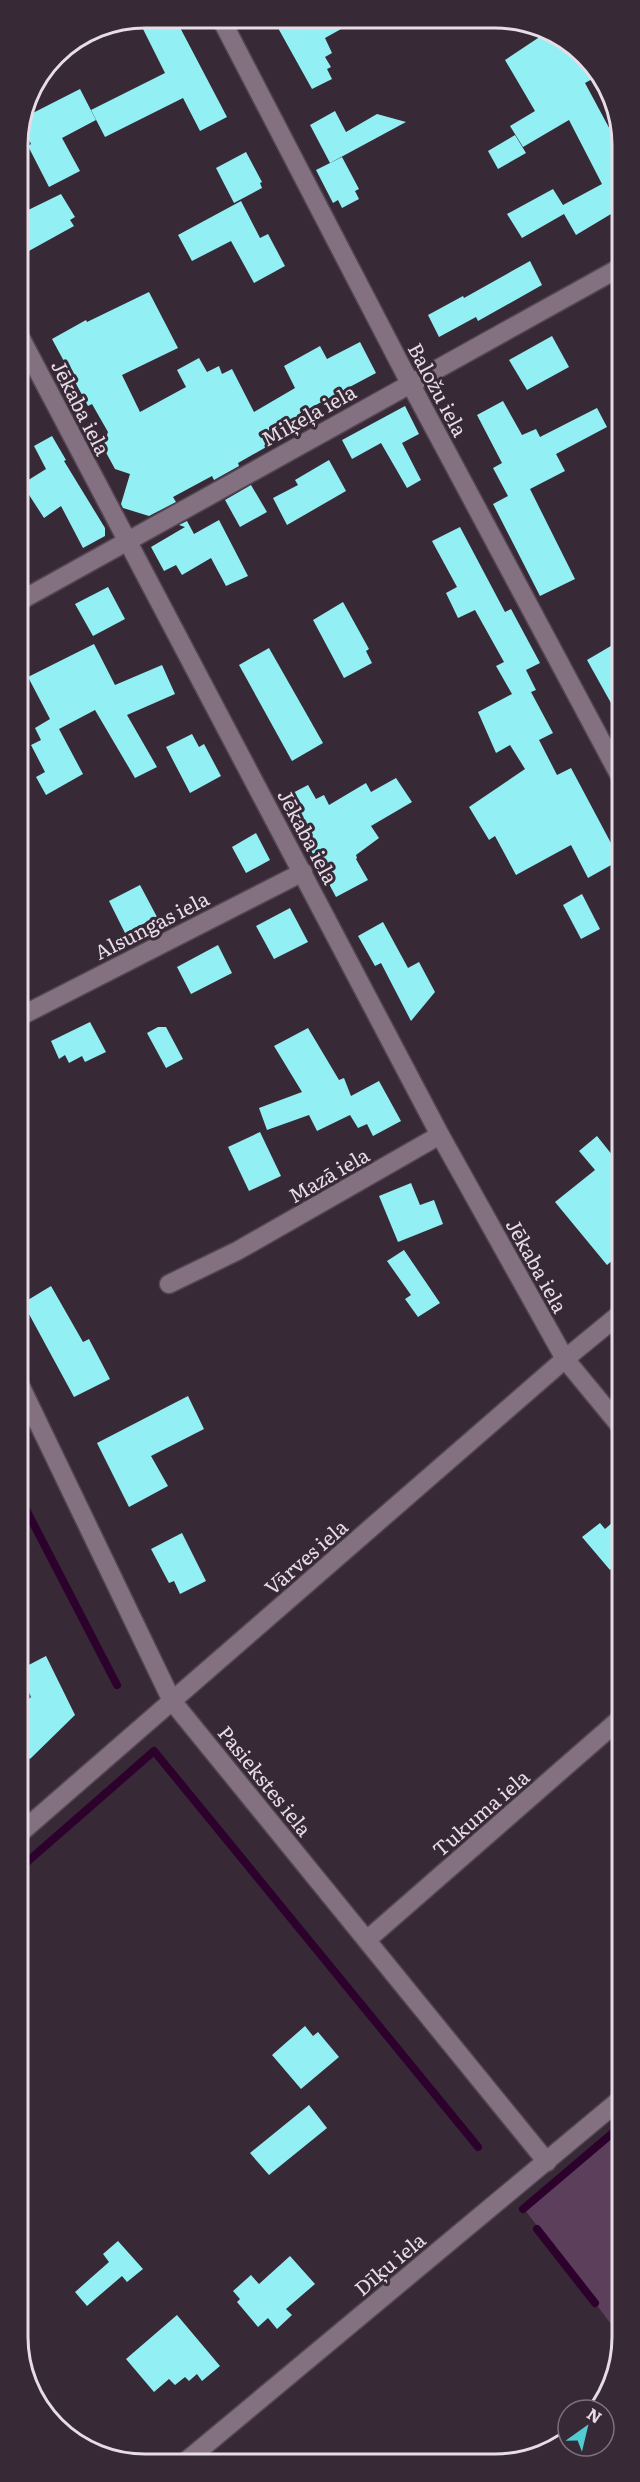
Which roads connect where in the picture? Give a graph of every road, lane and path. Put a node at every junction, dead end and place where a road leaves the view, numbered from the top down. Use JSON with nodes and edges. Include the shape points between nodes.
{"nodes":[{"id":1,"x":226,"y":29,"type":"edge"},
{"id":2,"x":612,"y":272,"type":"edge"},
{"id":3,"x":29,"y":354,"type":"edge"},
{"id":4,"x":410,"y":383,"type":"junction"},
{"id":5,"x":127,"y":541,"type":"junction"},
{"id":6,"x":29,"y":596,"type":"edge"},
{"id":7,"x":612,"y":761,"type":"edge"},
{"id":8,"x":303,"y":872,"type":"junction"},
{"id":9,"x":29,"y":1012,"type":"edge"},
{"id":10,"x":440,"y":1136,"type":"junction"},
{"id":11,"x":169,"y":1284,"type":"dead end"},
{"id":12,"x":611,"y":1321,"type":"edge"},
{"id":13,"x":565,"y":1359,"type":"junction"},
{"id":14,"x":28,"y":1403,"type":"edge"},
{"id":15,"x":611,"y":1415,"type":"edge"},
{"id":16,"x":172,"y":1701,"type":"junction"},
{"id":17,"x":611,"y":1727,"type":"edge"},
{"id":18,"x":28,"y":1826,"type":"edge"},
{"id":19,"x":368,"y":1940,"type":"junction"},
{"id":20,"x":611,"y":2107,"type":"edge"},
{"id":21,"x":547,"y":2162,"type":"junction"},
{"id":22,"x":195,"y":2454,"type":"edge"}],
"edges":[{"from":1,"to":4,"type":"street","name":"Baložu iela"},
{"from":2,"to":4,"type":"street","name":"Miķeļa iela"},
{"from":3,"to":5,"type":"street","name":"Jēkaba iela"},
{"from":4,"to":5,"type":"street","name":"Miķeļa iela"},
{"from":4,"to":7,"type":"street","name":"Baložu iela"},
{"from":5,"to":6,"type":"street","name":"Miķeļa iela"},
{"from":5,"to":8,"type":"street","name":"Jēkaba iela"},
{"from":8,"to":9,"type":"street","name":"Alsungas iela"},
{"from":8,"to":10,"type":"street","name":"Jēkaba iela"},
{"from":10,"to":11,"type":"street","name":"Mazā iela","via":[[237,1251]]},
{"from":10,"to":13,"type":"street","name":"Jēkaba iela"},
{"from":12,"to":13,"type":"street","name":"Vārves iela"},
{"from":13,"to":15,"type":"street","name":"Jēkaba iela"},
{"from":13,"to":16,"type":"street","name":"Vārves iela"},
{"from":14,"to":16,"type":"street","name":"Pasiekstes iela"},
{"from":16,"to":18,"type":"street","name":"Vārves iela"},
{"from":16,"to":19,"type":"street","name":"Pasiekstes iela"},
{"from":17,"to":19,"type":"street","name":"Tukuma iela"},
{"from":19,"to":21,"type":"street","name":"Pasiekstes iela"},
{"from":20,"to":21,"type":"street","name":"Dīķu iela"},
{"from":21,"to":22,"type":"street","name":"Dīķu iela"}]}
